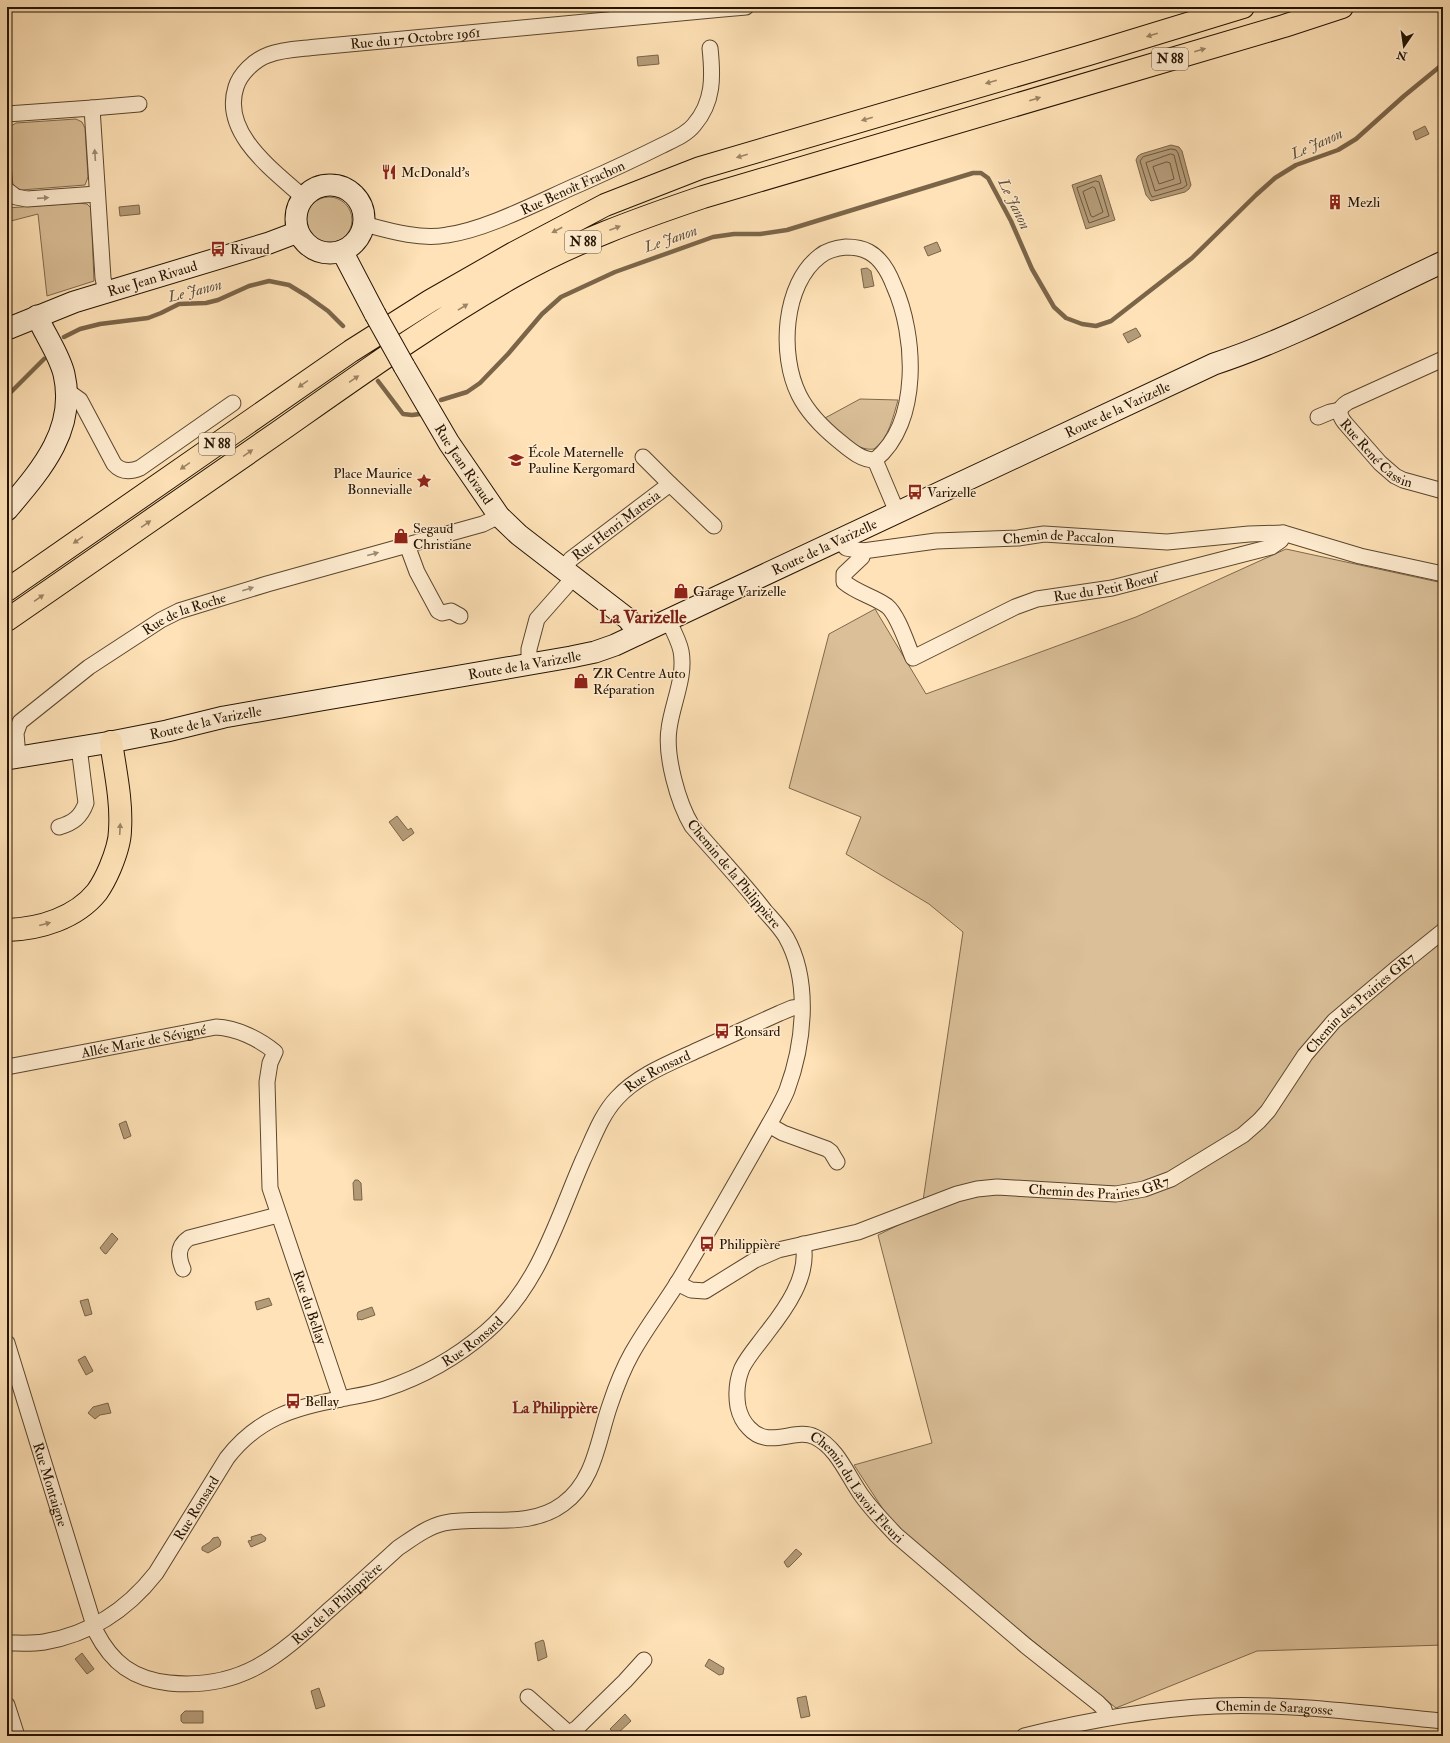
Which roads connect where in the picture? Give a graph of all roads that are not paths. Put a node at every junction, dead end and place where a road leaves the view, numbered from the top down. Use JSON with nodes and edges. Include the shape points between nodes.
{"nodes":[{"id":1,"x":746,"y":7,"type":"edge"},
{"id":2,"x":1243,"y":7,"type":"edge"},
{"id":3,"x":1342,"y":7,"type":"edge"},
{"id":4,"x":710,"y":48,"type":"dead end"},
{"id":5,"x":139,"y":104,"type":"dead end"},
{"id":6,"x":92,"y":108,"type":"junction"},
{"id":7,"x":7,"y":114,"type":"edge"},
{"id":8,"x":7,"y":190,"type":"edge"},
{"id":9,"x":98,"y":194,"type":"junction"},
{"id":10,"x":303,"y":197,"type":"junction"},
{"id":11,"x":364,"y":224,"type":"junction"},
{"id":12,"x":298,"y":232,"type":"junction"},
{"id":13,"x":342,"y":251,"type":"junction"},
{"id":14,"x":1443,"y":262,"type":"edge"},
{"id":15,"x":106,"y":292,"type":"junction"},
{"id":16,"x":37,"y":316,"type":"junction"},
{"id":17,"x":7,"y":329,"type":"edge"},
{"id":18,"x":1443,"y":359,"type":"edge"},
{"id":19,"x":66,"y":394,"type":"junction"},
{"id":20,"x":234,"y":403,"type":"dead end"},
{"id":21,"x":1340,"y":410,"type":"junction"},
{"id":22,"x":1318,"y":417,"type":"dead end"},
{"id":23,"x":643,"y":457,"type":"dead end"},
{"id":24,"x":875,"y":460,"type":"junction"},
{"id":25,"x":670,"y":484,"type":"junction"},
{"id":26,"x":1443,"y":491,"type":"edge"},
{"id":27,"x":7,"y":510,"type":"edge"},
{"id":28,"x":897,"y":512,"type":"junction"},
{"id":29,"x":499,"y":516,"type":"junction"},
{"id":30,"x":714,"y":526,"type":"dead end"},
{"id":31,"x":1283,"y":534,"type":"junction"},
{"id":32,"x":839,"y":539,"type":"junction"},
{"id":33,"x":407,"y":545,"type":"junction"},
{"id":34,"x":863,"y":551,"type":"junction"},
{"id":35,"x":1443,"y":574,"type":"edge"},
{"id":36,"x":565,"y":577,"type":"junction"},
{"id":37,"x":7,"y":590,"type":"edge"},
{"id":38,"x":460,"y":616,"type":"dead end"},
{"id":39,"x":7,"y":620,"type":"edge"},
{"id":40,"x":668,"y":620,"type":"junction"},
{"id":41,"x":638,"y":634,"type":"junction"},
{"id":42,"x":529,"y":665,"type":"junction"},
{"id":43,"x":111,"y":742,"type":"junction"},
{"id":44,"x":79,"y":747,"type":"junction"},
{"id":45,"x":12,"y":758,"type":"edge"},
{"id":46,"x":59,"y":827,"type":"dead end"},
{"id":47,"x":7,"y":930,"type":"edge"},
{"id":48,"x":1443,"y":931,"type":"edge"},
{"id":49,"x":801,"y":1007,"type":"junction"},
{"id":50,"x":275,"y":1052,"type":"joint"},
{"id":51,"x":7,"y":1067,"type":"edge"},
{"id":52,"x":768,"y":1125,"type":"junction"},
{"id":53,"x":837,"y":1162,"type":"dead end"},
{"id":54,"x":278,"y":1215,"type":"junction"},
{"id":55,"x":803,"y":1244,"type":"junction"},
{"id":56,"x":182,"y":1269,"type":"dead end"},
{"id":57,"x":677,"y":1283,"type":"junction"},
{"id":58,"x":7,"y":1343,"type":"edge"},
{"id":59,"x":341,"y":1399,"type":"junction"},
{"id":60,"x":94,"y":1626,"type":"junction"},
{"id":61,"x":7,"y":1644,"type":"edge"},
{"id":62,"x":644,"y":1660,"type":"dead end"},
{"id":63,"x":528,"y":1697,"type":"dead end"},
{"id":64,"x":7,"y":1705,"type":"edge"},
{"id":65,"x":1106,"y":1717,"type":"junction"},
{"id":66,"x":1443,"y":1721,"type":"edge"},
{"id":67,"x":568,"y":1735,"type":"edge"},
{"id":68,"x":17,"y":1736,"type":"edge"},
{"id":69,"x":1024,"y":1736,"type":"edge"}],
"edges":[{"from":1,"to":10,"type":"street","name":"Rue du 17 Octobre 1961","via":[[359,43],[268,55],[255,62],[244,73],[236,87],[234,120],[241,135],[253,150]]},
{"from":2,"to":37,"type":"highway","number":"N 88","one_way":true,"via":[[700,168],[605,206],[514,253],[430,301],[351,351]]},
{"from":39,"to":3,"type":"highway","number":"N 88","one_way":true,"via":[[437,324],[514,276],[565,250],[610,230],[704,197]]},
{"from":4,"to":11,"type":"street","name":"Rue Benoît Frachon","via":[[710,95],[700,118],[685,134],[629,162],[499,219],[447,236],[428,237]]},
{"from":5,"to":6,"type":"street"},
{"from":6,"to":7,"type":"street"},
{"from":9,"to":6,"type":"street","one_way":true},
{"from":8,"to":9,"type":"street","one_way":true,"via":[[16,197],[27,199]]},
{"from":9,"to":15,"type":"street"},
{"from":10,"to":11,"type":"main road","via":[[322,185],[344,187],[360,202]]},
{"from":10,"to":12,"type":"main road","via":[[296,214]]},
{"from":11,"to":13,"type":"main road","via":[[352,245]]},
{"from":12,"to":13,"type":"main road","via":[[303,241],[316,250],[332,253]]},
{"from":12,"to":15,"type":"main road","name":"Rue Jean Rivaud"},
{"from":13,"to":29,"type":"main road","name":"Rue Jean Rivaud","bridge":true,"via":[[449,443]]},
{"from":14,"to":28,"type":"main road","name":"Route de la Varizelle","via":[[1298,331],[1214,364]]},
{"from":15,"to":16,"type":"main road","name":"Rue Jean Rivaud"},
{"from":16,"to":17,"type":"main road","name":"Rue Jean Rivaud"},
{"from":16,"to":19,"type":"main road","via":[[60,363],[65,378]]},
{"from":18,"to":21,"type":"street","name":"Rue René Cassin","via":[[1348,402]]},
{"from":19,"to":20,"type":"street","via":[[80,400],[114,464],[118,469],[126,471],[140,468]]},
{"from":19,"to":27,"type":"main road","via":[[61,430],[54,447]]},
{"from":21,"to":22,"type":"street"},
{"from":21,"to":26,"type":"street","name":"Rue René Cassin","via":[[1345,423],[1387,470],[1403,480]]},
{"from":23,"to":25,"type":"street","name":"Rue Henri Matteia"},
{"from":24,"to":24,"type":"street","via":[[886,452],[905,407],[911,360],[907,326],[901,301],[879,259],[869,251],[857,248],[835,249],[821,255],[801,277],[794,293],[788,329],[788,355],[798,394],[808,411],[827,431],[860,457]]},
{"from":24,"to":28,"type":"street"},
{"from":25,"to":30,"type":"street","name":"Rue Henri Matteia"},
{"from":25,"to":36,"type":"street","name":"Rue Henri Matteia","via":[[571,559]]},
{"from":28,"to":32,"type":"main road","name":"Route de la Varizelle"},
{"from":29,"to":33,"type":"street","via":[[482,524]]},
{"from":29,"to":36,"type":"main road","name":"Rue Jean Rivaud"},
{"from":31,"to":34,"type":"street","name":"Chemin de Paccalon","via":[[1249,534],[1167,542],[1044,534],[1018,538],[936,541]]},
{"from":31,"to":34,"type":"street","name":"Rue du Petit Boeuf","via":[[1281,540],[1271,547],[1172,574],[1112,588],[1037,600],[1015,607],[914,658],[888,607],[857,592],[844,582],[844,574],[862,557]]},
{"from":31,"to":35,"type":"street","via":[[1360,556]]},
{"from":32,"to":34,"type":"street","name":"Chemin de Paccalon","via":[[846,548]]},
{"from":32,"to":40,"type":"main road","name":"Route de la Varizelle"},
{"from":33,"to":38,"type":"street","via":[[417,572],[438,611],[451,611]]},
{"from":45,"to":33,"type":"street","name":"Rue de la Roche","one_way":true,"via":[[20,722],[89,667],[161,620],[197,605]]},
{"from":36,"to":41,"type":"main road","name":"Rue Jean Rivaud","via":[[628,619]]},
{"from":36,"to":42,"type":"street","name":"Rue Henri Matteia","via":[[537,619],[529,649]]},
{"from":40,"to":41,"type":"main road","name":"Route de la Varizelle"},
{"from":40,"to":49,"type":"street","name":"Chemin de la Philippière","via":[[681,650],[682,662],[668,742],[669,756],[684,812],[692,826],[786,936],[796,960]]},
{"from":41,"to":42,"type":"main road","name":"Route de la Varizelle","via":[[595,652]]},
{"from":42,"to":43,"type":"main road","name":"Route de la Varizelle","via":[[224,717]]},
{"from":43,"to":44,"type":"main road","name":"Route de la Varizelle"},
{"from":47,"to":43,"type":"highway","one_way":true,"via":[[26,929],[54,922],[80,908],[97,892],[116,853],[120,831]]},
{"from":44,"to":45,"type":"main road","name":"Route de la Varizelle"},
{"from":44,"to":46,"type":"street","via":[[86,803],[76,820]]},
{"from":48,"to":55,"type":"street","name":"Chemin des Prairies GR7","via":[[1334,1021],[1304,1055],[1259,1121],[1243,1135],[1171,1179],[1144,1189],[1116,1194],[997,1187],[977,1189],[957,1194],[858,1232]]},
{"from":49,"to":52,"type":"street","name":"Chemin de la Philippière","via":[[800,1037],[787,1090]]},
{"from":49,"to":59,"type":"street","name":"Rue Ronsard","via":[[773,1016],[664,1066],[636,1082],[618,1098],[604,1116],[545,1254],[526,1287],[507,1310],[486,1332],[440,1365],[385,1390]]},
{"from":50,"to":51,"type":"street","name":"Allée Marie de Sévigné","via":[[258,1040],[226,1027],[216,1027]]},
{"from":50,"to":54,"type":"street","name":"Rue du Bellay","via":[[267,1082],[269,1176],[271,1194]]},
{"from":52,"to":53,"type":"street","via":[[827,1149]]},
{"from":52,"to":57,"type":"street","name":"Chemin de la Philippière"},
{"from":54,"to":56,"type":"street","via":[[189,1238],[184,1241],[179,1252]]},
{"from":54,"to":59,"type":"street","name":"Rue du Bellay"},
{"from":55,"to":57,"type":"street","name":"Chemin des Prairies GR7","via":[[778,1250],[755,1260],[705,1291],[691,1290]]},
{"from":55,"to":65,"type":"street","name":"Chemin du Lavoir Fleuri","via":[[804,1262],[796,1289],[741,1369],[737,1401],[743,1421],[753,1432],[765,1437],[809,1435],[823,1442],[877,1516],[896,1535],[1026,1646],[1098,1703],[1104,1709]]},
{"from":57,"to":60,"type":"street","name":"Rue de la Philippière","via":[[631,1354],[610,1405],[587,1476],[578,1490],[562,1505],[539,1516],[521,1520],[461,1521],[429,1528],[398,1548],[271,1660],[230,1678],[207,1684],[158,1682],[138,1676],[114,1661]]},
{"from":58,"to":60,"type":"street","name":"Rue Montaigne"},
{"from":59,"to":60,"type":"street","name":"Rue Ronsard","via":[[288,1412],[240,1441],[144,1589],[128,1605]]},
{"from":60,"to":61,"type":"street","name":"Rue Ronsard","via":[[44,1642]]},
{"from":62,"to":67,"type":"street","via":[[620,1687]]},
{"from":63,"to":67,"type":"street"},
{"from":64,"to":68,"type":"street"},
{"from":65,"to":66,"type":"street","name":"Chemin de Saragosse","via":[[1195,1707],[1266,1706]]},
{"from":65,"to":69,"type":"street","name":"Chemin de Saragosse"}]}
